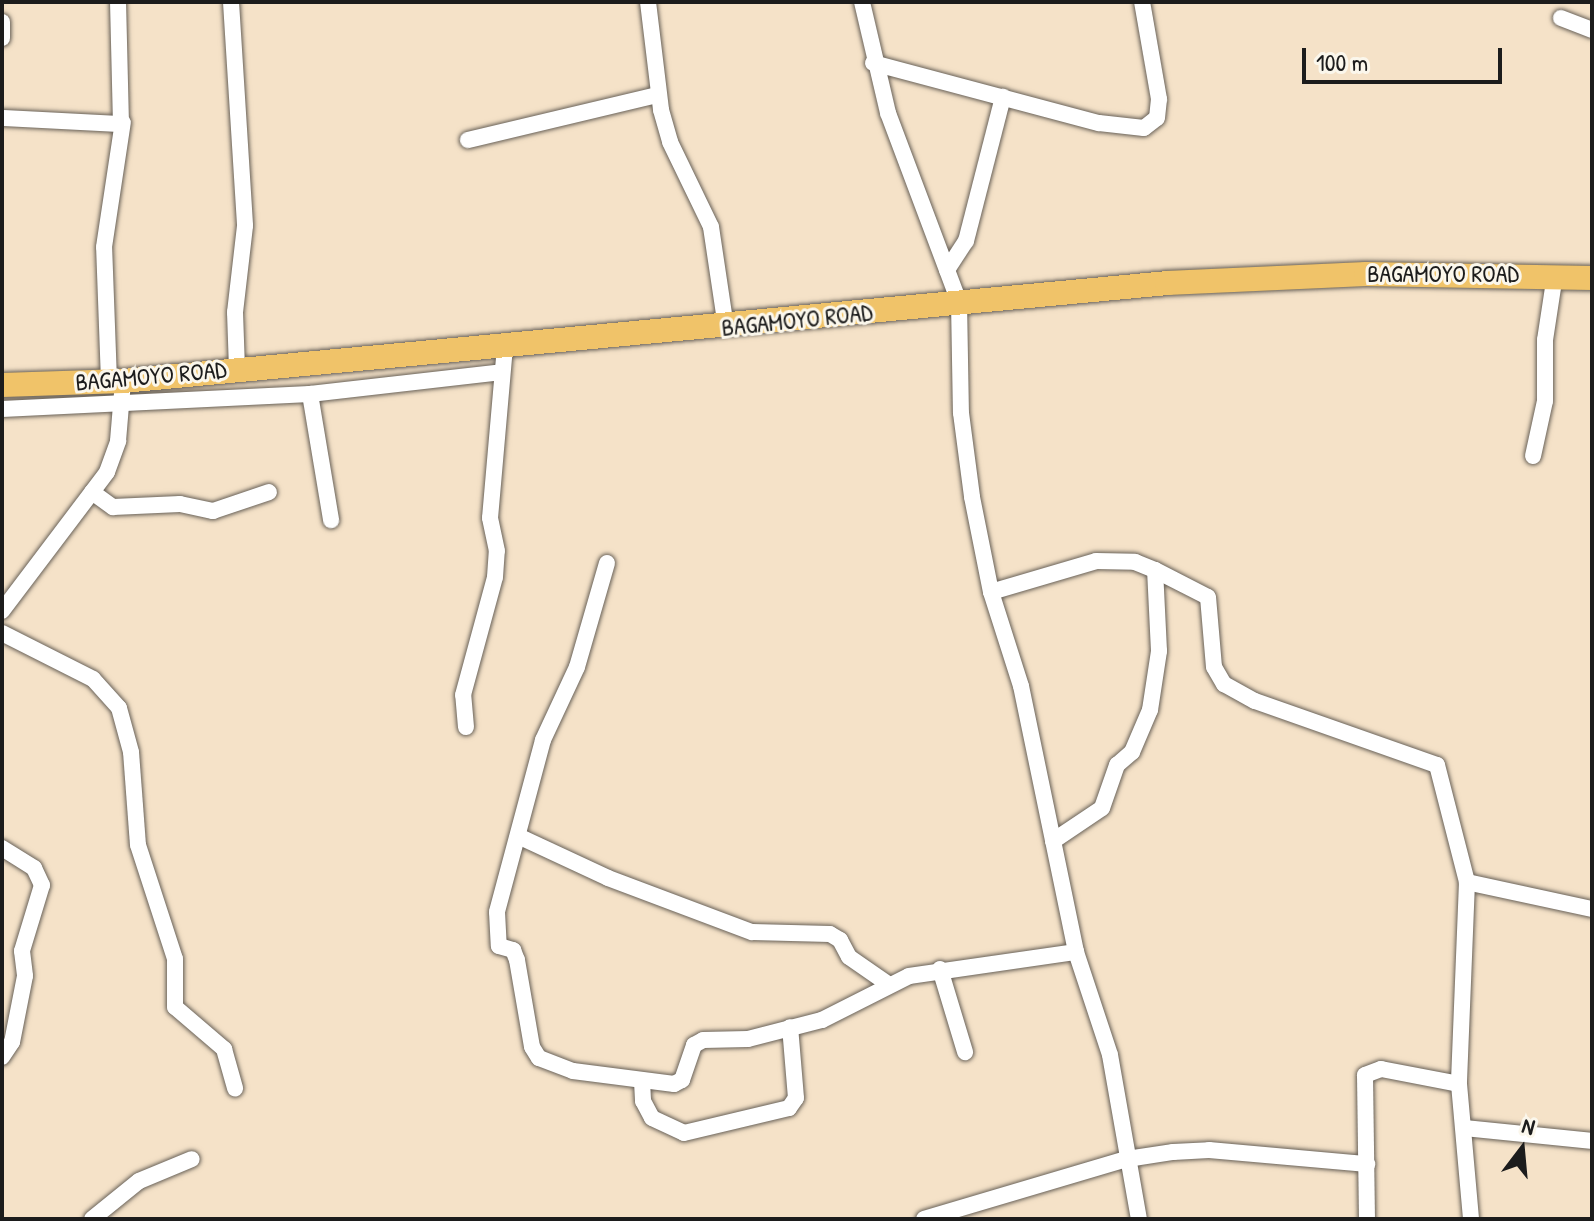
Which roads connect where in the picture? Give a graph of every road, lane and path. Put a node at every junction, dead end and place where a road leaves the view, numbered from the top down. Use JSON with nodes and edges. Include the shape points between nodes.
{"nodes":[{"id":1,"x":118,"y":2,"type":"edge"},
{"id":2,"x":231,"y":2,"type":"edge"},
{"id":3,"x":648,"y":2,"type":"edge"},
{"id":4,"x":862,"y":2,"type":"edge"},
{"id":5,"x":1142,"y":2,"type":"edge"},
{"id":6,"x":1561,"y":18,"type":"dead end"},
{"id":7,"x":2,"y":22,"type":"edge"},
{"id":8,"x":1592,"y":30,"type":"edge"},
{"id":9,"x":2,"y":38,"type":"edge"},
{"id":10,"x":873,"y":63,"type":"junction"},
{"id":11,"x":657,"y":95,"type":"junction"},
{"id":12,"x":1003,"y":97,"type":"junction"},
{"id":13,"x":2,"y":118,"type":"edge"},
{"id":14,"x":123,"y":122,"type":"junction"},
{"id":15,"x":468,"y":140,"type":"dead end"},
{"id":16,"x":947,"y":270,"type":"junction"},
{"id":17,"x":1555,"y":275,"type":"junction"},
{"id":18,"x":1592,"y":278,"type":"edge"},
{"id":19,"x":959,"y":302,"type":"junction"},
{"id":20,"x":726,"y":327,"type":"junction"},
{"id":21,"x":505,"y":348,"type":"junction"},
{"id":22,"x":237,"y":368,"type":"junction"},
{"id":23,"x":502,"y":372,"type":"junction"},
{"id":24,"x":116,"y":381,"type":"junction"},
{"id":25,"x":310,"y":394,"type":"junction"},
{"id":26,"x":9,"y":397,"type":"edge"},
{"id":27,"x":123,"y":407,"type":"junction"},
{"id":28,"x":1533,"y":456,"type":"dead end"},
{"id":29,"x":92,"y":492,"type":"junction"},
{"id":30,"x":269,"y":492,"type":"dead end"},
{"id":31,"x":331,"y":520,"type":"dead end"},
{"id":32,"x":607,"y":563,"type":"dead end"},
{"id":33,"x":1155,"y":570,"type":"junction"},
{"id":34,"x":991,"y":592,"type":"junction"},
{"id":35,"x":2,"y":611,"type":"edge"},
{"id":36,"x":2,"y":633,"type":"edge"},
{"id":37,"x":466,"y":727,"type":"dead end"},
{"id":38,"x":518,"y":836,"type":"junction"},
{"id":39,"x":1053,"y":841,"type":"junction"},
{"id":40,"x":2,"y":848,"type":"edge"},
{"id":41,"x":1467,"y":882,"type":"junction"},
{"id":42,"x":1592,"y":909,"type":"edge"},
{"id":43,"x":1076,"y":952,"type":"junction"},
{"id":44,"x":940,"y":969,"type":"junction"},
{"id":45,"x":888,"y":984,"type":"junction"},
{"id":46,"x":790,"y":1027,"type":"junction"},
{"id":47,"x":965,"y":1052,"type":"dead end"},
{"id":48,"x":2,"y":1057,"type":"edge"},
{"id":49,"x":642,"y":1081,"type":"junction"},
{"id":50,"x":1459,"y":1084,"type":"junction"},
{"id":51,"x":235,"y":1088,"type":"dead end"},
{"id":52,"x":1465,"y":1128,"type":"junction"},
{"id":53,"x":1592,"y":1141,"type":"edge"},
{"id":54,"x":192,"y":1159,"type":"dead end"},
{"id":55,"x":1127,"y":1159,"type":"junction"},
{"id":56,"x":1367,"y":1164,"type":"junction"},
{"id":57,"x":92,"y":1219,"type":"edge"},
{"id":58,"x":924,"y":1219,"type":"edge"},
{"id":59,"x":1139,"y":1219,"type":"edge"},
{"id":60,"x":1367,"y":1219,"type":"edge"},
{"id":61,"x":1471,"y":1219,"type":"edge"}],
"edges":[{"from":1,"to":14,"type":"street"},
{"from":2,"to":22,"type":"street","via":[[245,226],[235,312]]},
{"from":3,"to":11,"type":"street"},
{"from":4,"to":10,"type":"street"},
{"from":5,"to":12,"type":"street","via":[[1159,99],[1153,124],[1133,129],[1099,123]]},
{"from":6,"to":8,"type":"street"},
{"from":7,"to":9,"type":"street"},
{"from":10,"to":12,"type":"street"},
{"from":10,"to":16,"type":"street"},
{"from":11,"to":15,"type":"street"},
{"from":11,"to":20,"type":"street","via":[[670,142],[711,227]]},
{"from":12,"to":16,"type":"street","via":[[966,241]]},
{"from":13,"to":14,"type":"street"},
{"from":14,"to":24,"type":"street","via":[[104,247]]},
{"from":16,"to":19,"type":"street"},
{"from":17,"to":18,"type":"highway","name":"BAGAMOYO ROAD"},
{"from":17,"to":19,"type":"highway","name":"BAGAMOYO ROAD","via":[[1294,275]]},
{"from":17,"to":28,"type":"street","via":[[1545,340],[1545,401]]},
{"from":19,"to":20,"type":"highway","name":"BAGAMOYO ROAD"},
{"from":19,"to":34,"type":"street","via":[[965,451]]},
{"from":20,"to":21,"type":"highway","name":"BAGAMOYO ROAD"},
{"from":21,"to":22,"type":"highway","name":"BAGAMOYO ROAD"},
{"from":21,"to":23,"type":"street"},
{"from":22,"to":24,"type":"highway","name":"BAGAMOYO ROAD"},
{"from":23,"to":25,"type":"street"},
{"from":23,"to":37,"type":"street","via":[[490,518],[497,551],[495,577],[463,695]]},
{"from":24,"to":26,"type":"highway","name":"BAGAMOYO ROAD"},
{"from":24,"to":27,"type":"street"},
{"from":25,"to":27,"type":"street"},
{"from":25,"to":31,"type":"street"},
{"from":26,"to":27,"type":"street"},
{"from":27,"to":29,"type":"street","via":[[107,472]]},
{"from":29,"to":30,"type":"street","via":[[113,507],[180,504],[213,511]]},
{"from":29,"to":35,"type":"street"},
{"from":32,"to":38,"type":"street","via":[[577,667],[543,740]]},
{"from":33,"to":34,"type":"street","via":[[1135,562],[1096,561]]},
{"from":33,"to":39,"type":"street","via":[[1159,651],[1150,710],[1132,752],[1117,765],[1102,808]]},
{"from":33,"to":41,"type":"street","via":[[1208,597],[1214,667],[1224,684],[1255,701],[1437,765]]},
{"from":34,"to":39,"type":"street","via":[[1021,686]]},
{"from":36,"to":51,"type":"street","via":[[93,679],[119,708],[131,752],[138,845],[175,959],[175,1007],[224,1049]]},
{"from":38,"to":45,"type":"street","via":[[608,878],[752,932],[830,934],[849,957]]},
{"from":38,"to":49,"type":"street","via":[[497,912],[497,937],[499,946],[513,950],[517,960],[532,1047],[550,1065]]},
{"from":39,"to":43,"type":"street"},
{"from":40,"to":48,"type":"street","via":[[34,868],[42,885],[22,951],[25,976],[18,1014]]},
{"from":41,"to":42,"type":"street"},
{"from":41,"to":50,"type":"street"},
{"from":43,"to":44,"type":"street"},
{"from":43,"to":55,"type":"street","via":[[1110,1055]]},
{"from":44,"to":45,"type":"street"},
{"from":44,"to":47,"type":"street"},
{"from":45,"to":46,"type":"street","via":[[822,1020]]},
{"from":46,"to":49,"type":"street","via":[[748,1039],[698,1041],[682,1080]]},
{"from":46,"to":49,"type":"street","via":[[796,1098],[789,1108],[684,1133],[652,1118],[643,1101]]},
{"from":50,"to":52,"type":"street"},
{"from":50,"to":56,"type":"street","via":[[1368,1070],[1362,1098]]},
{"from":52,"to":53,"type":"street"},
{"from":52,"to":61,"type":"street"},
{"from":54,"to":57,"type":"street","via":[[139,1181]]},
{"from":55,"to":56,"type":"street","via":[[1209,1150]]},
{"from":55,"to":58,"type":"street"},
{"from":55,"to":59,"type":"street"},
{"from":56,"to":60,"type":"street"}]}
